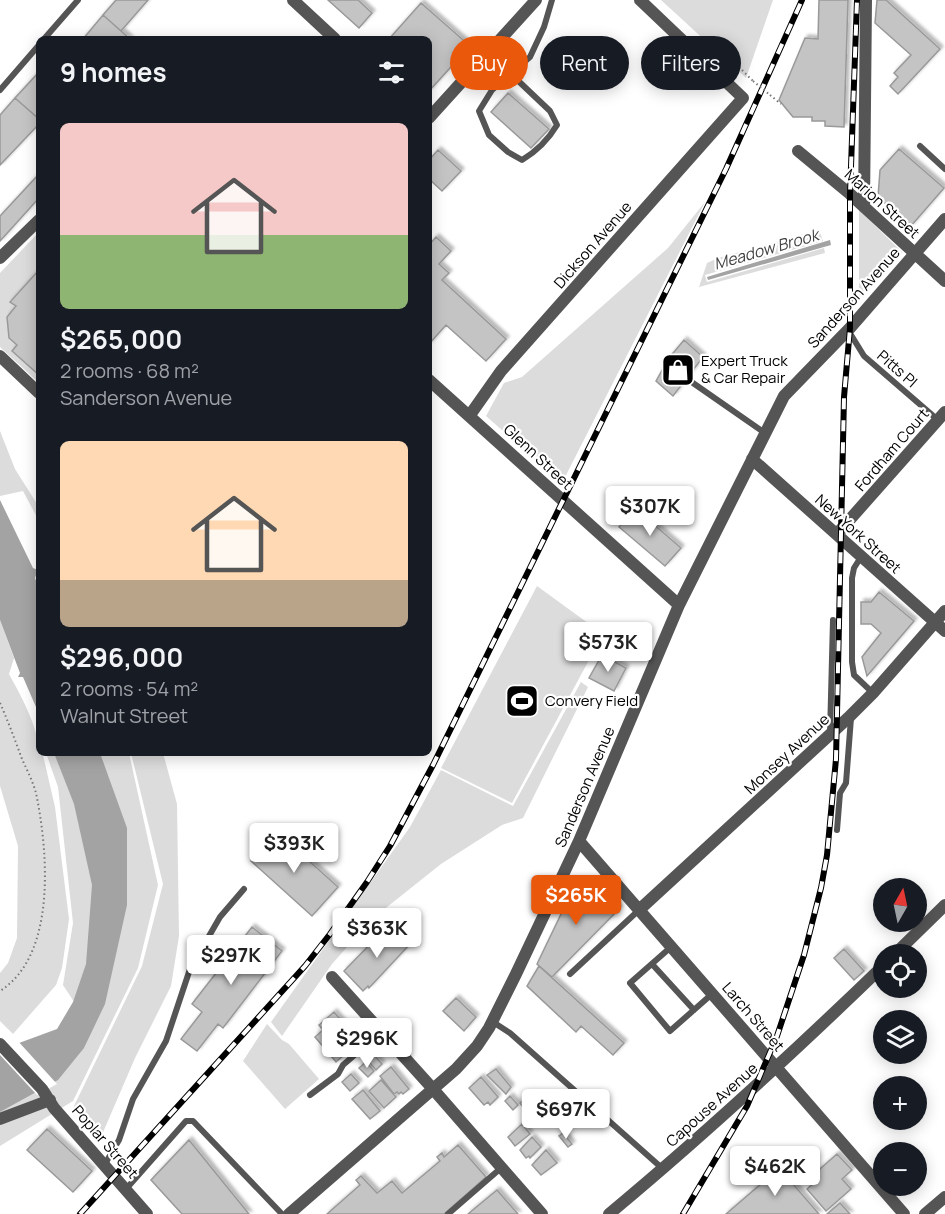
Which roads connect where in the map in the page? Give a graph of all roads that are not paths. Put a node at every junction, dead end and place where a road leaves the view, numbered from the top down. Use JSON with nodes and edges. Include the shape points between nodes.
{"nodes":[{"id":1,"x":78,"y":0,"type":"edge"},
{"id":2,"x":293,"y":0,"type":"edge"},
{"id":3,"x":536,"y":0,"type":"edge"},
{"id":4,"x":552,"y":0,"type":"edge"},
{"id":5,"x":640,"y":0,"type":"edge"},
{"id":6,"x":866,"y":0,"type":"edge"},
{"id":7,"x":47,"y":36,"type":"edge"},
{"id":8,"x":332,"y":36,"type":"edge"},
{"id":9,"x":36,"y":48,"type":"edge"},
{"id":10,"x":528,"y":59,"type":"edge"},
{"id":11,"x":511,"y":74,"type":"joint"},
{"id":12,"x":0,"y":90,"type":"edge"},
{"id":13,"x":432,"y":115,"type":"edge"},
{"id":14,"x":920,"y":146,"type":"dead end"},
{"id":15,"x":798,"y":151,"type":"dead end"},
{"id":16,"x":945,"y":170,"type":"edge"},
{"id":17,"x":864,"y":207,"type":"junction"},
{"id":18,"x":945,"y":219,"type":"edge"},
{"id":19,"x":36,"y":223,"type":"edge"},
{"id":20,"x":914,"y":252,"type":"junction"},
{"id":21,"x":0,"y":258,"type":"edge"},
{"id":22,"x":945,"y":281,"type":"edge"},
{"id":23,"x":848,"y":330,"type":"junction"},
{"id":24,"x":0,"y":356,"type":"edge"},
{"id":25,"x":432,"y":383,"type":"edge"},
{"id":26,"x":693,"y":383,"type":"dead end"},
{"id":27,"x":36,"y":390,"type":"edge"},
{"id":28,"x":470,"y":415,"type":"junction"},
{"id":29,"x":941,"y":416,"type":"edge"},
{"id":30,"x":765,"y":433,"type":"junction"},
{"id":31,"x":752,"y":459,"type":"junction"},
{"id":32,"x":837,"y":534,"type":"junction"},
{"id":33,"x":861,"y":557,"type":"junction"},
{"id":34,"x":679,"y":605,"type":"junction"},
{"id":35,"x":945,"y":611,"type":"edge"},
{"id":36,"x":833,"y":620,"type":"dead end"},
{"id":37,"x":935,"y":622,"type":"junction"},
{"id":38,"x":945,"y":631,"type":"edge"},
{"id":39,"x":873,"y":693,"type":"junction"},
{"id":40,"x":851,"y":715,"type":"junction"},
{"id":41,"x":830,"y":734,"type":"junction"},
{"id":42,"x":837,"y":830,"type":"dead end"},
{"id":43,"x":579,"y":840,"type":"junction"},
{"id":44,"x":244,"y":889,"type":"dead end"},
{"id":45,"x":945,"y":905,"type":"edge"},
{"id":46,"x":639,"y":910,"type":"junction"},
{"id":47,"x":905,"y":944,"type":"edge"},
{"id":48,"x":671,"y":946,"type":"junction"},
{"id":49,"x":652,"y":964,"type":"junction"},
{"id":50,"x":570,"y":974,"type":"dead end"},
{"id":51,"x":873,"y":975,"type":"edge"},
{"id":52,"x":332,"y":977,"type":"dead end"},
{"id":53,"x":712,"y":994,"type":"junction"},
{"id":54,"x":693,"y":1010,"type":"junction"},
{"id":55,"x":492,"y":1021,"type":"junction"},
{"id":56,"x":381,"y":1032,"type":"junction"},
{"id":57,"x":0,"y":1044,"type":"edge"},
{"id":58,"x":776,"y":1067,"type":"junction"},
{"id":59,"x":433,"y":1089,"type":"junction"},
{"id":60,"x":310,"y":1095,"type":"dead end"},
{"id":61,"x":50,"y":1100,"type":"junction"},
{"id":62,"x":0,"y":1119,"type":"edge"},
{"id":63,"x":105,"y":1164,"type":"junction"},
{"id":64,"x":501,"y":1168,"type":"junction"},
{"id":65,"x":663,"y":1169,"type":"junction"},
{"id":66,"x":126,"y":1190,"type":"junction"},
{"id":67,"x":945,"y":1197,"type":"edge"},
{"id":68,"x":147,"y":1214,"type":"edge"},
{"id":69,"x":282,"y":1214,"type":"edge"},
{"id":70,"x":289,"y":1214,"type":"edge"},
{"id":71,"x":448,"y":1214,"type":"edge"},
{"id":72,"x":542,"y":1214,"type":"edge"},
{"id":73,"x":609,"y":1214,"type":"edge"},
{"id":74,"x":904,"y":1214,"type":"edge"},
{"id":75,"x":925,"y":1214,"type":"edge"}],
"edges":[{"from":1,"to":7,"type":"lane"},
{"from":2,"to":8,"type":"street"},
{"from":3,"to":13,"type":"street"},
{"from":4,"to":10,"type":"lane"},
{"from":5,"to":28,"type":"street","name":"Dickson Avenue","via":[[743,98],[501,371]]},
{"from":6,"to":17,"type":"street"},
{"from":9,"to":12,"type":"lane"},
{"from":11,"to":11,"type":"lane","via":[[492,90],[479,111],[489,135],[522,160],[534,153],[557,125],[550,111]]},
{"from":14,"to":16,"type":"lane"},
{"from":15,"to":17,"type":"street","name":"Marion Street"},
{"from":17,"to":20,"type":"street","name":"Marion Street"},
{"from":18,"to":20,"type":"street","name":"Sanderson Avenue"},
{"from":19,"to":21,"type":"street"},
{"from":20,"to":22,"type":"street","name":"Marion Street"},
{"from":20,"to":23,"type":"street","name":"Sanderson Avenue"},
{"from":23,"to":29,"type":"lane","name":"Pitts Pl","via":[[864,356]]},
{"from":23,"to":30,"type":"street","name":"Sanderson Avenue","via":[[784,396]]},
{"from":24,"to":27,"type":"street"},
{"from":25,"to":28,"type":"street","name":"Glenn Street"},
{"from":26,"to":30,"type":"lane"},
{"from":28,"to":34,"type":"street","name":"Glenn Street"},
{"from":29,"to":32,"type":"street","name":"Fordham Court"},
{"from":30,"to":31,"type":"street","name":"Sanderson Avenue"},
{"from":31,"to":32,"type":"street","name":"New York Street"},
{"from":31,"to":34,"type":"street","name":"Sanderson Avenue"},
{"from":32,"to":33,"type":"street","name":"New York Street"},
{"from":33,"to":37,"type":"street","name":"New York Street"},
{"from":33,"to":39,"type":"lane","via":[[852,578],[852,662],[854,675]]},
{"from":34,"to":43,"type":"street","name":"Sanderson Avenue"},
{"from":35,"to":37,"type":"street","name":"Monsey Avenue"},
{"from":36,"to":41,"type":"lane"},
{"from":37,"to":38,"type":"street","name":"New York Street"},
{"from":37,"to":39,"type":"street","name":"Monsey Avenue"},
{"from":39,"to":40,"type":"street","name":"Monsey Avenue"},
{"from":40,"to":41,"type":"street","name":"Monsey Avenue"},
{"from":40,"to":42,"type":"lane","via":[[846,783],[840,793]]},
{"from":41,"to":46,"type":"street","name":"Monsey Avenue"},
{"from":43,"to":46,"type":"street","name":"Larch Street"},
{"from":43,"to":55,"type":"street","name":"Sanderson Avenue"},
{"from":44,"to":63,"type":"lane","via":[[220,917],[190,969],[166,1041],[133,1100],[119,1140]]},
{"from":45,"to":47,"type":"street"},
{"from":46,"to":48,"type":"street","name":"Larch Street"},
{"from":46,"to":50,"type":"lane"},
{"from":48,"to":49,"type":"lane"},
{"from":48,"to":53,"type":"street","name":"Larch Street"},
{"from":49,"to":54,"type":"lane"},
{"from":49,"to":54,"type":"lane","via":[[630,983],[670,1031]]},
{"from":51,"to":58,"type":"street","name":"Capouse Avenue"},
{"from":52,"to":56,"type":"street"},
{"from":53,"to":54,"type":"lane"},
{"from":53,"to":58,"type":"street","name":"Larch Street"},
{"from":55,"to":59,"type":"street","name":"Sanderson Avenue","via":[[469,1056]]},
{"from":55,"to":65,"type":"lane"},
{"from":56,"to":59,"type":"street"},
{"from":56,"to":60,"type":"lane"},
{"from":57,"to":61,"type":"street","name":"Poplar Street"},
{"from":58,"to":65,"type":"street","name":"Capouse Avenue"},
{"from":58,"to":74,"type":"street","name":"Larch Street"},
{"from":59,"to":64,"type":"street"},
{"from":59,"to":70,"type":"street","name":"Sanderson Avenue"},
{"from":61,"to":62,"type":"street"},
{"from":61,"to":63,"type":"street","name":"Poplar Street"},
{"from":63,"to":66,"type":"street","name":"Poplar Street"},
{"from":64,"to":71,"type":"lane"},
{"from":64,"to":72,"type":"street"},
{"from":65,"to":73,"type":"street","name":"Capouse Avenue"},
{"from":66,"to":68,"type":"street","name":"Poplar Street"},
{"from":66,"to":69,"type":"lane","via":[[186,1121],[193,1121]]},
{"from":67,"to":75,"type":"street"}]}
